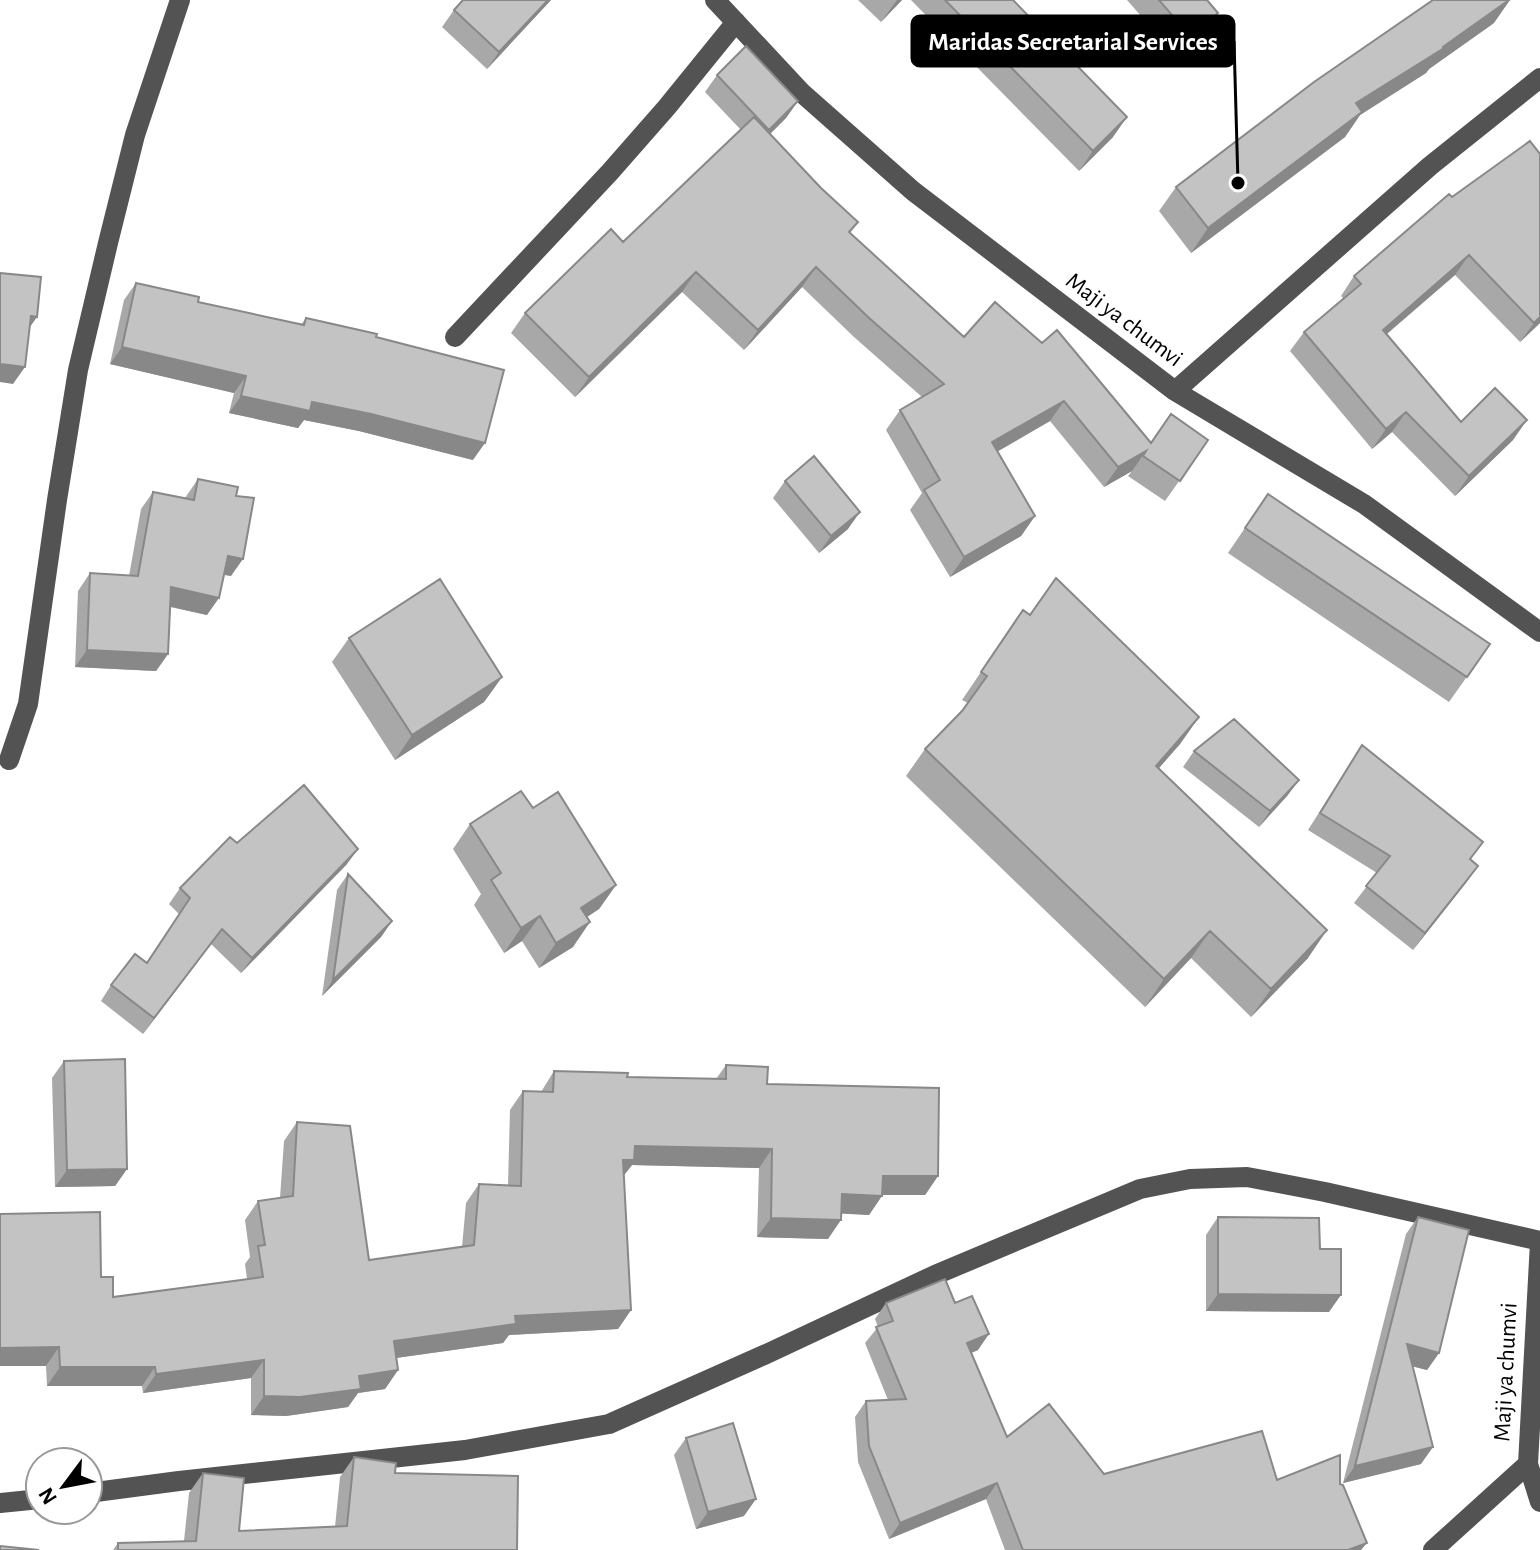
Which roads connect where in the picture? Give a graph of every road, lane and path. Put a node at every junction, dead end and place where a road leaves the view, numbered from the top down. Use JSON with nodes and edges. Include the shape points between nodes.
{"nodes":[{"id":1,"x":180,"y":0,"type":"edge"},
{"id":2,"x":715,"y":0,"type":"edge"},
{"id":3,"x":736,"y":22,"type":"junction"},
{"id":4,"x":1540,"y":78,"type":"edge"},
{"id":5,"x":455,"y":337,"type":"dead end"},
{"id":6,"x":1175,"y":391,"type":"junction"},
{"id":7,"x":1540,"y":632,"type":"edge"},
{"id":8,"x":9,"y":760,"type":"dead end"},
{"id":9,"x":1540,"y":1242,"type":"edge"},
{"id":10,"x":1528,"y":1464,"type":"junction"},
{"id":11,"x":104,"y":1491,"type":"edge"},
{"id":12,"x":24,"y":1501,"type":"edge"},
{"id":13,"x":1540,"y":1502,"type":"edge"},
{"id":14,"x":0,"y":1503,"type":"edge"},
{"id":15,"x":1433,"y":1550,"type":"edge"}],
"edges":[{"from":1,"to":8,"type":"street","via":[[135,135],[78,370],[28,704]]},
{"from":2,"to":3,"type":"street","name":"Maji ya chumvi"},
{"from":3,"to":5,"type":"street","via":[[610,172]]},
{"from":3,"to":6,"type":"street","name":"Maji ya chumvi","via":[[802,93],[913,191]]},
{"from":4,"to":6,"type":"street","via":[[1430,166]]},
{"from":6,"to":7,"type":"street","name":"Maji ya chumvi","via":[[1364,504]]},
{"from":9,"to":10,"type":"street","name":"Maji ya chumvi"},
{"from":9,"to":11,"type":"street","via":[[1247,1177],[1190,1179],[1140,1189],[950,1268],[609,1424],[465,1450]]},
{"from":10,"to":13,"type":"street","name":"Maji ya chumvi"},
{"from":10,"to":15,"type":"street"},
{"from":12,"to":14,"type":"street"}]}
